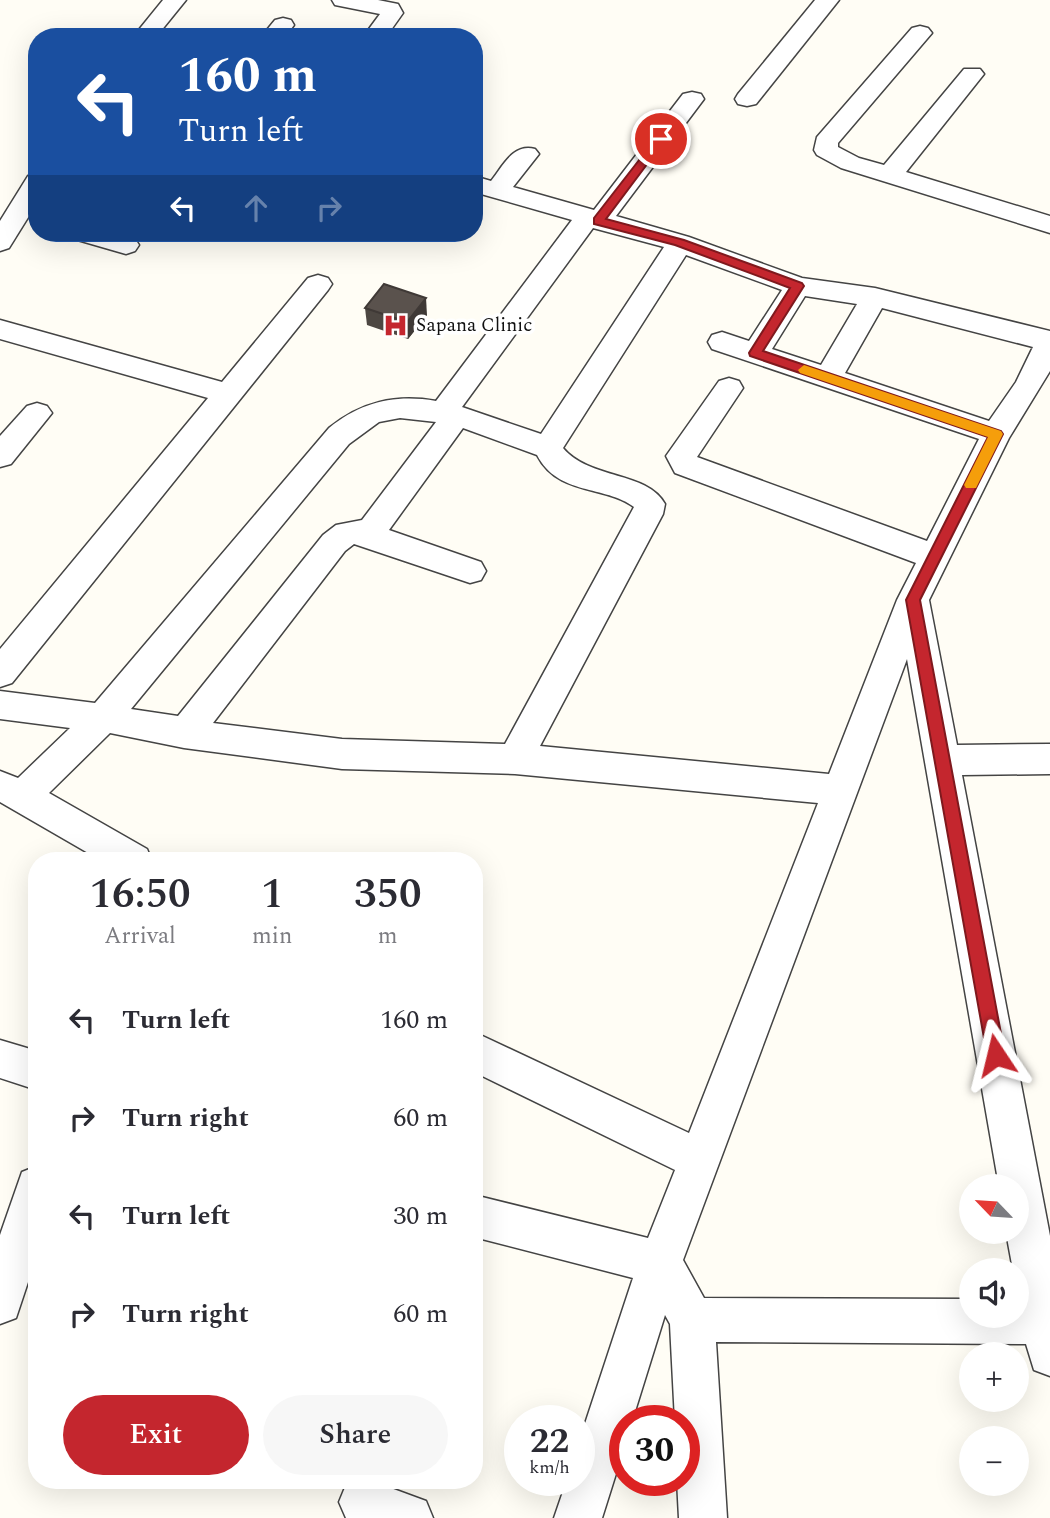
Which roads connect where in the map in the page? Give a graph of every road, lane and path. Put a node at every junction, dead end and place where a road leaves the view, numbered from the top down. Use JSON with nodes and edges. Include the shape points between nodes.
{"nodes":[{"id":1,"x":175,"y":0,"type":"edge"},
{"id":2,"x":343,"y":0,"type":"edge"},
{"id":3,"x":828,"y":0,"type":"edge"},
{"id":4,"x":152,"y":28,"type":"edge"},
{"id":5,"x":382,"y":28,"type":"edge"},
{"id":6,"x":920,"y":33,"type":"dead end"},
{"id":7,"x":972,"y":74,"type":"dead end"},
{"id":8,"x":692,"y":99,"type":"dead end"},
{"id":9,"x":747,"y":99,"type":"dead end"},
{"id":10,"x":526,"y":154,"type":"dead end"},
{"id":11,"x":890,"y":175,"type":"junction"},
{"id":12,"x":0,"y":187,"type":"edge"},
{"id":13,"x":485,"y":188,"type":"edge"},
{"id":14,"x":28,"y":201,"type":"edge"},
{"id":15,"x":28,"y":205,"type":"edge"},
{"id":16,"x":593,"y":219,"type":"junction"},
{"id":17,"x":1050,"y":225,"type":"edge"},
{"id":18,"x":0,"y":242,"type":"edge"},
{"id":19,"x":115,"y":242,"type":"edge"},
{"id":20,"x":680,"y":243,"type":"junction"},
{"id":21,"x":126,"y":245,"type":"dead end"},
{"id":22,"x":318,"y":284,"type":"dead end"},
{"id":23,"x":798,"y":286,"type":"junction"},
{"id":24,"x":875,"y":297,"type":"junction"},
{"id":25,"x":0,"y":329,"type":"edge"},
{"id":26,"x":1050,"y":341,"type":"edge"},
{"id":27,"x":722,"y":342,"type":"dead end"},
{"id":28,"x":755,"y":353,"type":"junction"},
{"id":29,"x":828,"y":378,"type":"junction"},
{"id":30,"x":1040,"y":383,"type":"edge"},
{"id":31,"x":729,"y":388,"type":"dead end"},
{"id":32,"x":228,"y":394,"type":"junction"},
{"id":33,"x":37,"y":412,"type":"dead end"},
{"id":34,"x":449,"y":415,"type":"junction"},
{"id":35,"x":996,"y":434,"type":"junction"},
{"id":36,"x":5,"y":444,"type":"edge"},
{"id":37,"x":548,"y":448,"type":"junction"},
{"id":38,"x":368,"y":535,"type":"junction"},
{"id":39,"x":934,"y":557,"type":"junction"},
{"id":40,"x":470,"y":571,"type":"dead end"},
{"id":41,"x":913,"y":600,"type":"junction"},
{"id":42,"x":0,"y":673,"type":"edge"},
{"id":43,"x":0,"y":705,"type":"edge"},
{"id":44,"x":103,"y":718,"type":"junction"},
{"id":45,"x":184,"y":734,"type":"junction"},
{"id":46,"x":515,"y":759,"type":"junction"},
{"id":47,"x":942,"y":760,"type":"junction"},
{"id":48,"x":1050,"y":760,"type":"edge"},
{"id":49,"x":838,"y":790,"type":"junction"},
{"id":50,"x":11,"y":791,"type":"edge"},
{"id":51,"x":118,"y":852,"type":"edge"},
{"id":52,"x":483,"y":1055,"type":"edge"},
{"id":53,"x":0,"y":1059,"type":"edge"},
{"id":54,"x":28,"y":1068,"type":"edge"},
{"id":55,"x":701,"y":1160,"type":"junction"},
{"id":56,"x":28,"y":1215,"type":"edge"},
{"id":57,"x":483,"y":1218,"type":"edge"},
{"id":58,"x":660,"y":1263,"type":"junction"},
{"id":59,"x":0,"y":1302,"type":"edge"},
{"id":60,"x":692,"y":1320,"type":"junction"},
{"id":61,"x":1048,"y":1333,"type":"edge"},
{"id":62,"x":363,"y":1500,"type":"edge"},
{"id":63,"x":409,"y":1518,"type":"edge"},
{"id":64,"x":578,"y":1518,"type":"edge"},
{"id":65,"x":703,"y":1518,"type":"edge"}],
"edges":[{"from":1,"to":4,"type":"street"},
{"from":2,"to":5,"type":"street","via":[[390,9],[393,13]]},
{"from":3,"to":9,"type":"street"},
{"from":6,"to":11,"type":"street","via":[[826,142],[826,150],[837,157]]},
{"from":7,"to":11,"type":"street"},
{"from":8,"to":16,"type":"street"},
{"from":10,"to":13,"type":"street"},
{"from":11,"to":17,"type":"street"},
{"from":12,"to":14,"type":"street"},
{"from":13,"to":16,"type":"street"},
{"from":15,"to":18,"type":"street"},
{"from":16,"to":20,"type":"street"},
{"from":16,"to":34,"type":"street"},
{"from":19,"to":21,"type":"street"},
{"from":20,"to":23,"type":"street"},
{"from":20,"to":37,"type":"street"},
{"from":22,"to":32,"type":"street"},
{"from":23,"to":24,"type":"street"},
{"from":23,"to":28,"type":"street"},
{"from":24,"to":26,"type":"street"},
{"from":24,"to":29,"type":"street"},
{"from":25,"to":32,"type":"street"},
{"from":26,"to":30,"type":"street"},
{"from":27,"to":28,"type":"street"},
{"from":28,"to":29,"type":"street"},
{"from":29,"to":35,"type":"street"},
{"from":30,"to":35,"type":"street"},
{"from":31,"to":39,"type":"street","via":[[681,456],[686,465]]},
{"from":32,"to":42,"type":"street"},
{"from":33,"to":36,"type":"street"},
{"from":34,"to":37,"type":"street"},
{"from":34,"to":38,"type":"street"},
{"from":34,"to":44,"type":"street","via":[[410,408],[381,410],[358,420],[339,436]]},
{"from":35,"to":39,"type":"street"},
{"from":37,"to":46,"type":"street","via":[[561,467],[642,496],[650,504]]},
{"from":38,"to":40,"type":"street"},
{"from":38,"to":45,"type":"street","via":[[347,533],[334,542]]},
{"from":39,"to":41,"type":"street"},
{"from":41,"to":47,"type":"street"},
{"from":41,"to":49,"type":"street"},
{"from":43,"to":44,"type":"street"},
{"from":44,"to":45,"type":"street"},
{"from":44,"to":50,"type":"street"},
{"from":45,"to":46,"type":"street","via":[[342,754]]},
{"from":46,"to":49,"type":"street"},
{"from":47,"to":48,"type":"street"},
{"from":47,"to":61,"type":"street"},
{"from":49,"to":55,"type":"street"},
{"from":50,"to":51,"type":"street"},
{"from":52,"to":55,"type":"street"},
{"from":53,"to":54,"type":"street"},
{"from":55,"to":58,"type":"street"},
{"from":56,"to":59,"type":"street"},
{"from":57,"to":58,"type":"street"},
{"from":58,"to":60,"type":"street"},
{"from":58,"to":64,"type":"street"},
{"from":60,"to":61,"type":"street"},
{"from":60,"to":65,"type":"street"},
{"from":62,"to":63,"type":"street"}]}
